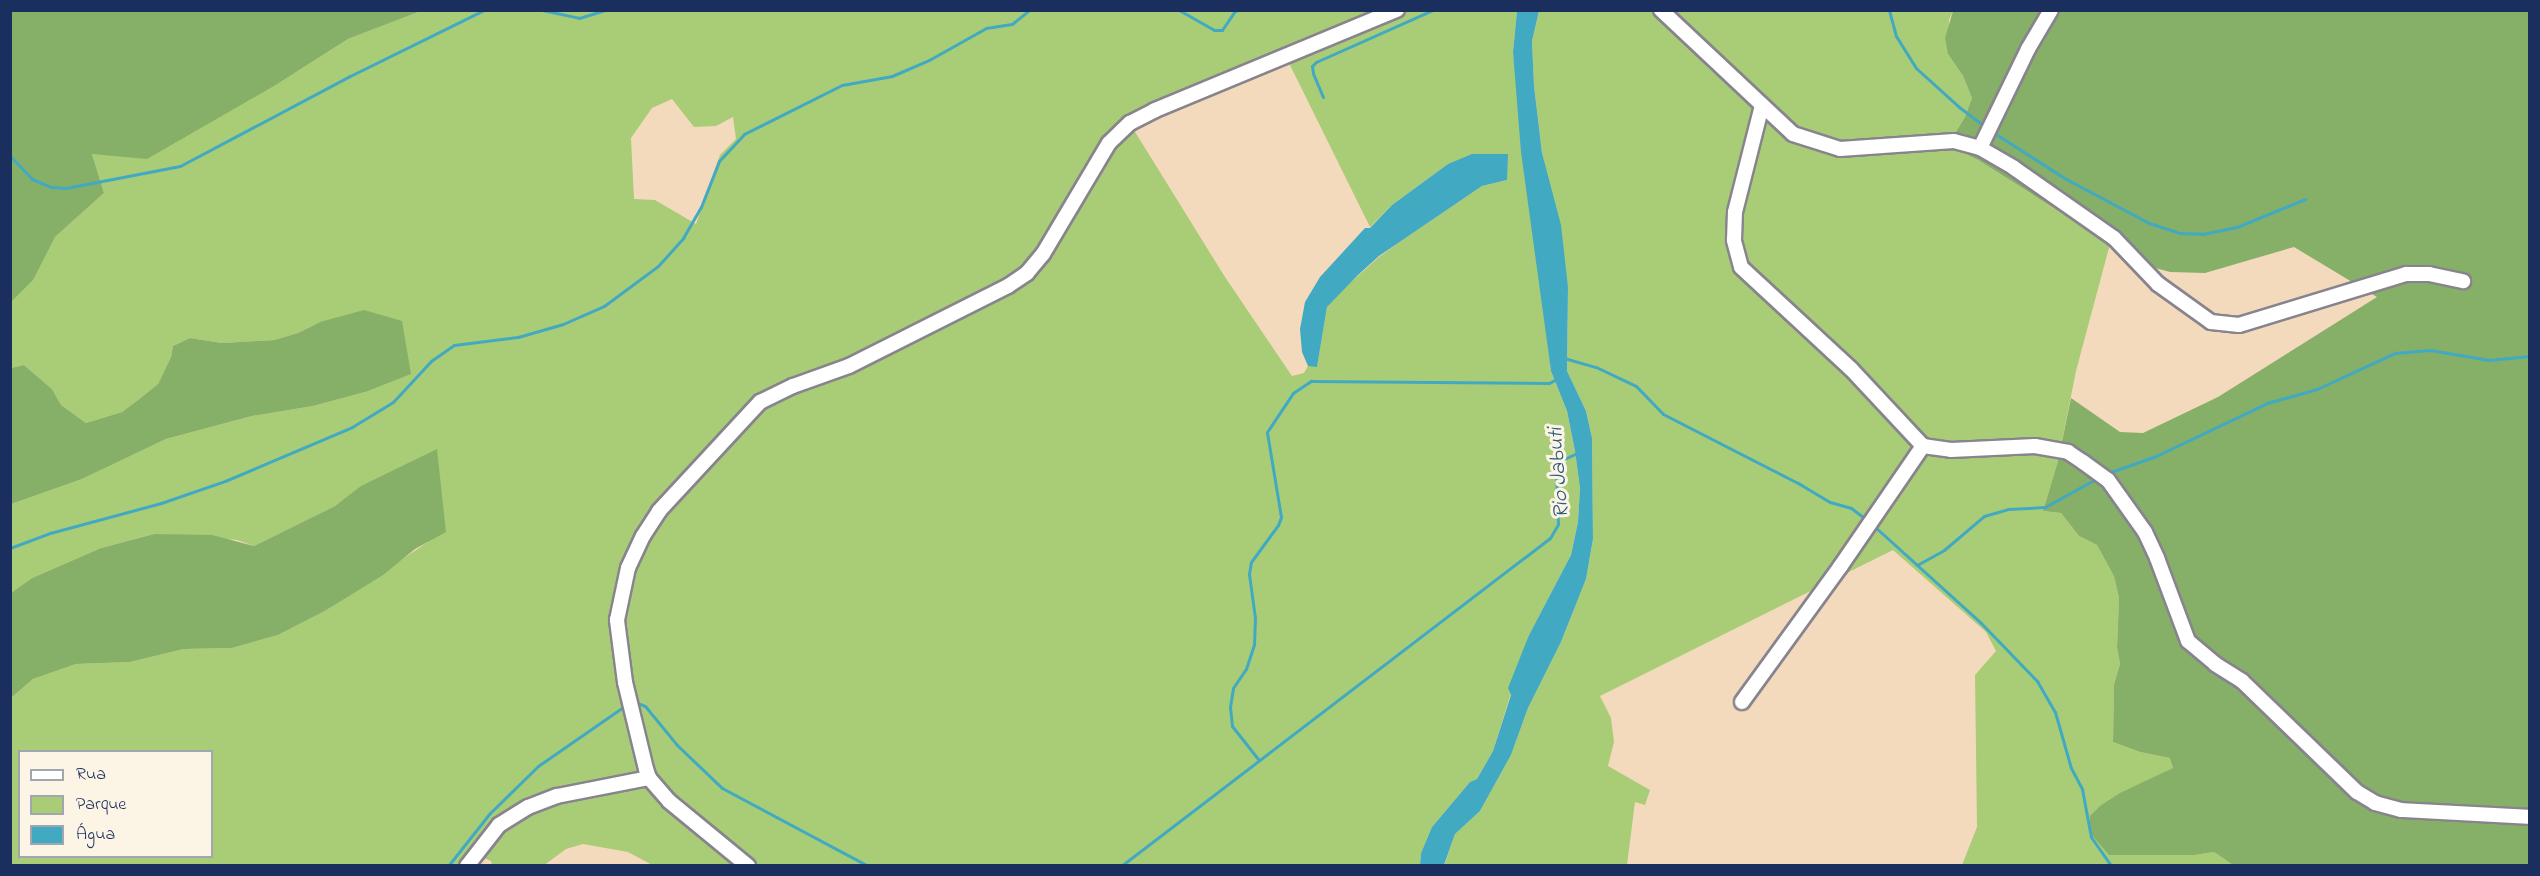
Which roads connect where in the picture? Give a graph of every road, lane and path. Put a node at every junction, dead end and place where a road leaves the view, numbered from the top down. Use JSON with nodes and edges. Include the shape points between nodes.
{"nodes":[{"id":1,"x":1397,"y":10,"type":"edge"},
{"id":2,"x":1661,"y":10,"type":"edge"},
{"id":3,"x":2051,"y":10,"type":"edge"},
{"id":4,"x":1762,"y":105,"type":"junction"},
{"id":5,"x":1980,"y":148,"type":"junction"},
{"id":6,"x":2463,"y":281,"type":"dead end"},
{"id":7,"x":1923,"y":446,"type":"junction"},
{"id":8,"x":1742,"y":702,"type":"dead end"},
{"id":9,"x":649,"y":778,"type":"junction"},
{"id":10,"x":2529,"y":817,"type":"edge"},
{"id":11,"x":467,"y":866,"type":"edge"},
{"id":12,"x":748,"y":866,"type":"edge"}],
"edges":[{"from":1,"to":9,"type":"street","via":[[1130,123],[1109,143],[1043,254],[1020,279],[849,366],[772,395],[746,415],[659,511],[634,552],[624,580],[617,620],[620,656]]},
{"from":2,"to":4,"type":"street"},
{"from":3,"to":5,"type":"street"},
{"from":4,"to":5,"type":"street","via":[[1793,134],[1840,149],[1954,141]]},
{"from":4,"to":7,"type":"street","via":[[1735,212],[1734,240],[1739,262],[1746,274],[1851,369]]},
{"from":5,"to":6,"type":"street","via":[[2099,227],[2124,247],[2157,284],[2219,324],[2239,325],[2406,274]]},
{"from":7,"to":8,"type":"street"},
{"from":7,"to":10,"type":"street","via":[[1951,450],[2035,446],[2062,450],[2083,462],[2108,480],[2145,532],[2188,641],[2242,681],[2357,792],[2375,803],[2401,810]]},
{"from":9,"to":11,"type":"street","via":[[557,796],[528,807],[500,825]]},
{"from":9,"to":12,"type":"street","via":[[669,801]]}]}
